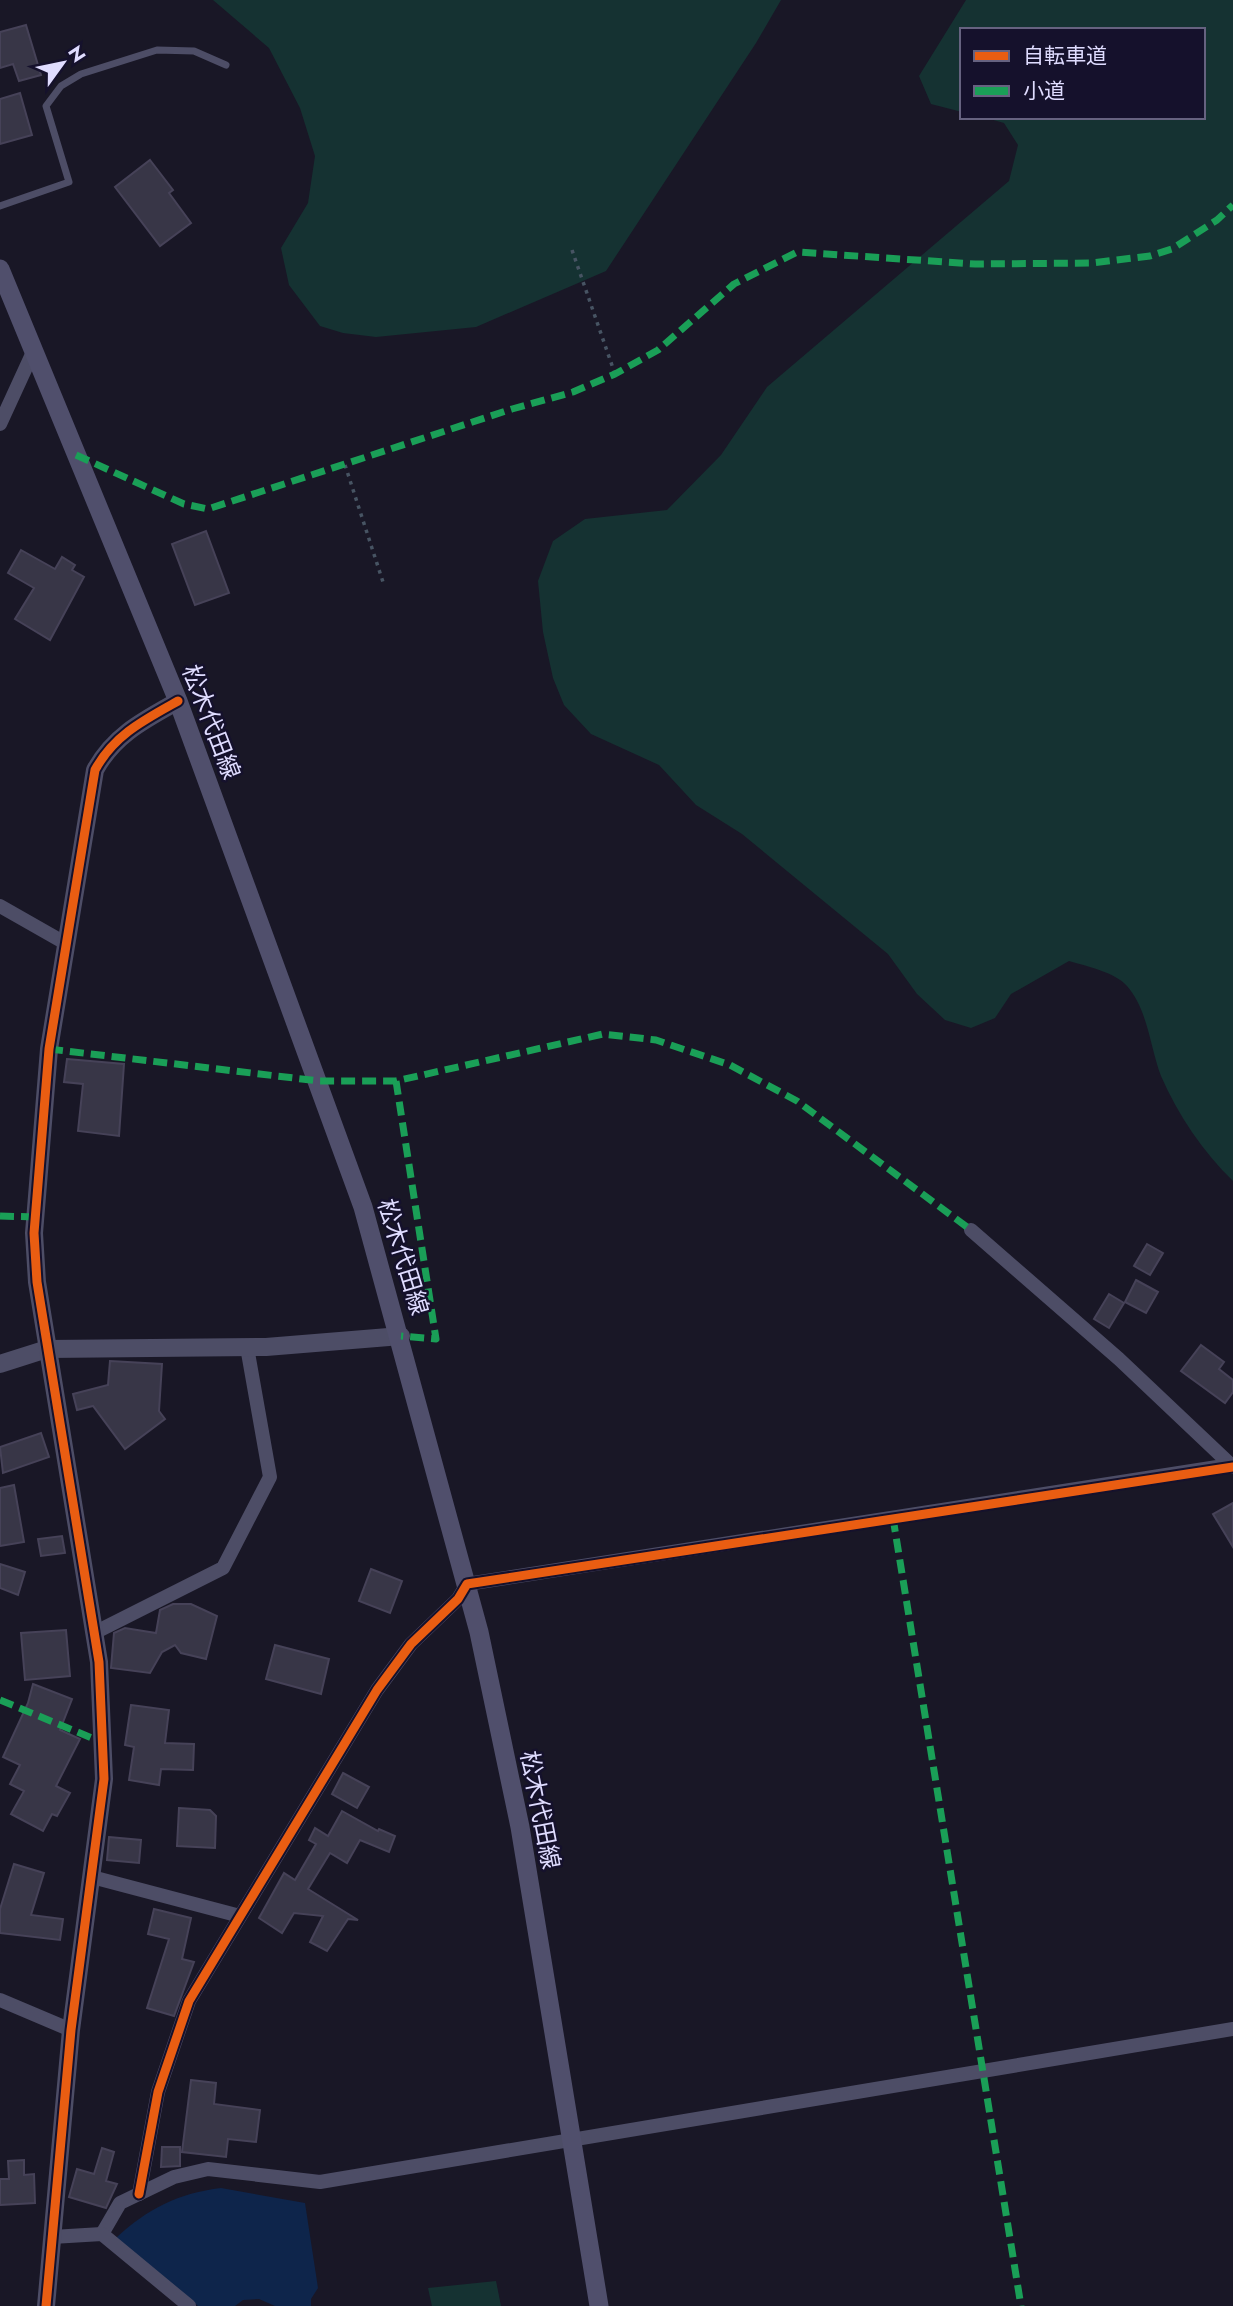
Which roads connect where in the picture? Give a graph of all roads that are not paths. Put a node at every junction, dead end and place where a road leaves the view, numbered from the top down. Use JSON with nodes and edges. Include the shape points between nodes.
{"nodes":[{"id":1,"x":226,"y":65,"type":"dead end"},
{"id":2,"x":0,"y":206,"type":"edge"},
{"id":3,"x":0,"y":269,"type":"edge"},
{"id":4,"x":34,"y":351,"type":"junction"},
{"id":5,"x":0,"y":424,"type":"edge"},
{"id":6,"x":178,"y":701,"type":"junction"},
{"id":7,"x":0,"y":905,"type":"edge"},
{"id":8,"x":65,"y":943,"type":"junction"},
{"id":9,"x":971,"y":1230,"type":"dead end"},
{"id":10,"x":401,"y":1336,"type":"junction"},
{"id":11,"x":247,"y":1347,"type":"junction"},
{"id":12,"x":47,"y":1349,"type":"junction"},
{"id":13,"x":0,"y":1364,"type":"edge"},
{"id":14,"x":1231,"y":1466,"type":"edge"},
{"id":15,"x":467,"y":1584,"type":"junction"},
{"id":16,"x":94,"y":1633,"type":"junction"},
{"id":17,"x":92,"y":1877,"type":"junction"},
{"id":18,"x":240,"y":1916,"type":"junction"},
{"id":19,"x":0,"y":2000,"type":"edge"},
{"id":20,"x":1233,"y":2029,"type":"edge"},
{"id":21,"x":71,"y":2030,"type":"junction"},
{"id":22,"x":571,"y":2138,"type":"junction"},
{"id":23,"x":139,"y":2194,"type":"junction"},
{"id":24,"x":102,"y":2234,"type":"junction"},
{"id":25,"x":52,"y":2237,"type":"junction"},
{"id":26,"x":46,"y":2306,"type":"edge"},
{"id":27,"x":189,"y":2306,"type":"edge"},
{"id":28,"x":599,"y":2306,"type":"edge"}],
"edges":[{"from":1,"to":2,"type":"lane","via":[[194,51],[157,50],[81,74],[61,86],[46,106],[69,182]]},
{"from":3,"to":4,"type":"main road","name":"松木代田線"},
{"from":4,"to":5,"type":"street"},
{"from":4,"to":6,"type":"main road","name":"松木代田線"},
{"from":6,"to":8,"type":"street","via":[[127,729],[95,770]]},
{"from":6,"to":10,"type":"main road","name":"松木代田線","via":[[319,1081]]},
{"from":7,"to":8,"type":"street"},
{"from":8,"to":12,"type":"street","via":[[49,1049],[34,1233]]},
{"from":9,"to":14,"type":"street","via":[[1119,1359]]},
{"from":10,"to":11,"type":"street"},
{"from":10,"to":15,"type":"main road","name":"松木代田線"},
{"from":11,"to":12,"type":"street"},
{"from":11,"to":16,"type":"street","via":[[270,1477],[223,1568]]},
{"from":12,"to":13,"type":"street"},
{"from":12,"to":16,"type":"street"},
{"from":14,"to":15,"type":"street"},
{"from":15,"to":18,"type":"street","via":[[458,1600],[411,1644],[377,1690]]},
{"from":15,"to":22,"type":"main road","name":"松木代田線","via":[[520,1827]]},
{"from":16,"to":17,"type":"street","via":[[104,1779]]},
{"from":17,"to":18,"type":"street"},
{"from":17,"to":21,"type":"street"},
{"from":18,"to":23,"type":"street","via":[[189,2001],[158,2092]]},
{"from":19,"to":21,"type":"street"},
{"from":20,"to":22,"type":"street"},
{"from":21,"to":25,"type":"street"},
{"from":22,"to":23,"type":"street","via":[[320,2182],[208,2169],[174,2177]]},
{"from":22,"to":28,"type":"main road","name":"松木代田線"},
{"from":23,"to":24,"type":"street","via":[[120,2203]]},
{"from":24,"to":25,"type":"street"},
{"from":24,"to":27,"type":"street"},
{"from":25,"to":26,"type":"street"}]}
